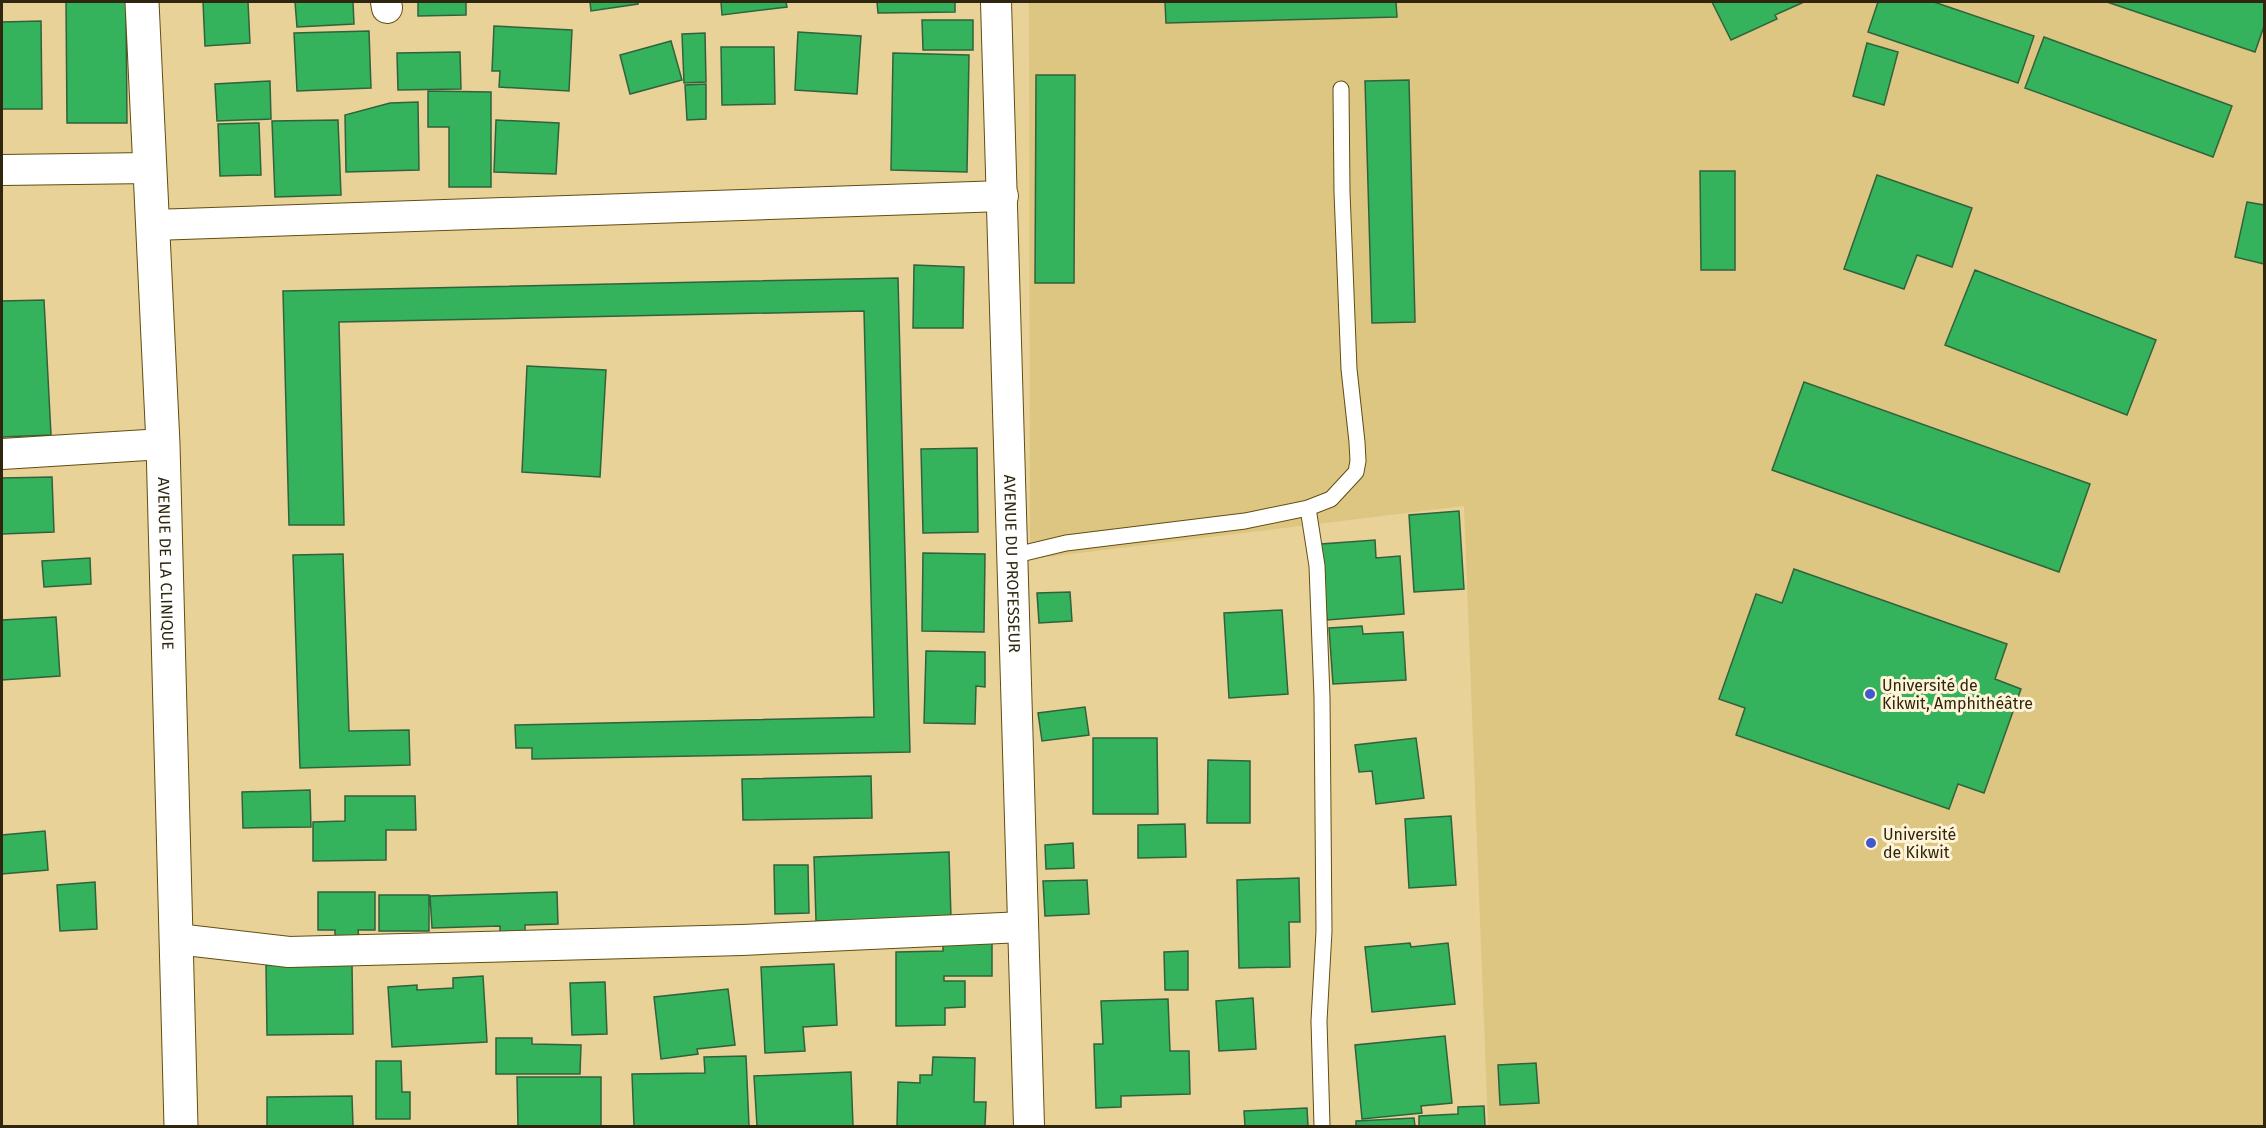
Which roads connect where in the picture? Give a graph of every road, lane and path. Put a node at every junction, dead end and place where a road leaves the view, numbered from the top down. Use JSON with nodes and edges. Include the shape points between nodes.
{"nodes":[{"id":1,"x":142,"y":2,"type":"edge"},
{"id":2,"x":996,"y":2,"type":"edge"},
{"id":3,"x":1341,"y":89,"type":"dead end"},
{"id":4,"x":150,"y":168,"type":"junction"},
{"id":5,"x":2,"y":170,"type":"edge"},
{"id":6,"x":1002,"y":196,"type":"junction"},
{"id":7,"x":153,"y":225,"type":"junction"},
{"id":8,"x":163,"y":444,"type":"junction"},
{"id":9,"x":2,"y":454,"type":"edge"},
{"id":10,"x":1308,"y":508,"type":"junction"},
{"id":11,"x":1012,"y":556,"type":"junction"},
{"id":12,"x":1023,"y":927,"type":"junction"},
{"id":13,"x":177,"y":939,"type":"junction"},
{"id":14,"x":181,"y":1126,"type":"edge"},
{"id":15,"x":1029,"y":1126,"type":"edge"},
{"id":16,"x":1322,"y":1126,"type":"edge"}],
"edges":[{"from":1,"to":4,"type":"street","name":"AVENUE DE LA CLINIQUE"},
{"from":2,"to":6,"type":"street","name":"AVENUE DU PROFESSEUR"},
{"from":3,"to":10,"type":"lane","via":[[1348,369],[1358,461],[1356,472],[1331,499]]},
{"from":4,"to":5,"type":"street"},
{"from":4,"to":7,"type":"street","name":"AVENUE DE LA CLINIQUE"},
{"from":6,"to":7,"type":"street"},
{"from":6,"to":11,"type":"street","name":"AVENUE DU PROFESSEUR"},
{"from":7,"to":8,"type":"street","name":"AVENUE DE LA CLINIQUE"},
{"from":8,"to":9,"type":"street"},
{"from":8,"to":13,"type":"street","name":"AVENUE DE LA CLINIQUE"},
{"from":10,"to":11,"type":"lane","via":[[1245,521],[1066,543]]},
{"from":10,"to":16,"type":"lane","via":[[1317,566],[1322,697]]},
{"from":11,"to":12,"type":"street","name":"AVENUE DU PROFESSEUR"},
{"from":12,"to":13,"type":"street","via":[[742,940],[289,952]]},
{"from":12,"to":15,"type":"street","name":"AVENUE DU PROFESSEUR"},
{"from":13,"to":14,"type":"street","name":"AVENUE DE LA CLINIQUE"}]}
